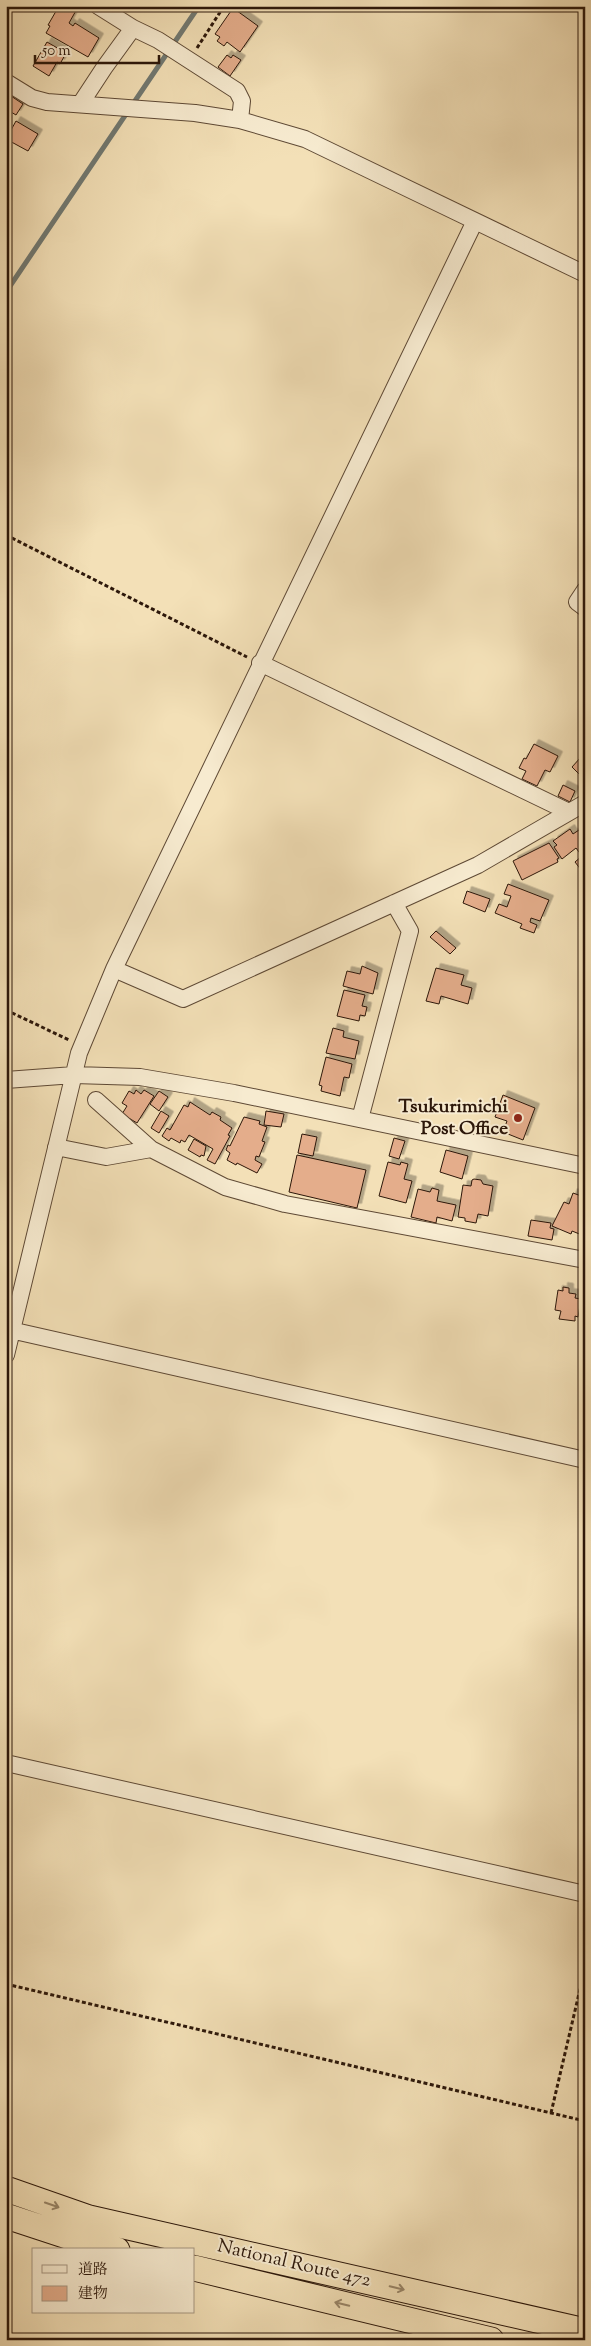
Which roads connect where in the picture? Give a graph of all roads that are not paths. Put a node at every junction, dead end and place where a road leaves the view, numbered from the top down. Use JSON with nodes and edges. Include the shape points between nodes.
{"nodes":[{"id":1,"x":98,"y":6,"type":"edge"},
{"id":2,"x":133,"y":28,"type":"junction"},
{"id":3,"x":6,"y":82,"type":"edge"},
{"id":4,"x":81,"y":104,"type":"junction"},
{"id":5,"x":240,"y":120,"type":"junction"},
{"id":6,"x":475,"y":221,"type":"junction"},
{"id":7,"x":585,"y":274,"type":"edge"},
{"id":8,"x":585,"y":590,"type":"edge"},
{"id":9,"x":585,"y":608,"type":"edge"},
{"id":10,"x":260,"y":663,"type":"junction"},
{"id":11,"x":579,"y":808,"type":"edge"},
{"id":12,"x":394,"y":903,"type":"junction"},
{"id":13,"x":114,"y":969,"type":"junction"},
{"id":14,"x":74,"y":1074,"type":"junction"},
{"id":15,"x":6,"y":1080,"type":"edge"},
{"id":16,"x":96,"y":1100,"type":"dead end"},
{"id":17,"x":360,"y":1118,"type":"junction"},
{"id":18,"x":56,"y":1147,"type":"junction"},
{"id":19,"x":151,"y":1149,"type":"junction"},
{"id":20,"x":585,"y":1166,"type":"edge"},
{"id":21,"x":585,"y":1260,"type":"edge"},
{"id":22,"x":9,"y":1330,"type":"edge"},
{"id":23,"x":6,"y":1354,"type":"edge"},
{"id":24,"x":585,"y":1460,"type":"edge"},
{"id":25,"x":6,"y":1763,"type":"edge"},
{"id":26,"x":585,"y":1894,"type":"edge"},
{"id":27,"x":6,"y":2189,"type":"edge"},
{"id":28,"x":6,"y":2216,"type":"edge"},
{"id":29,"x":109,"y":2248,"type":"edge"},
{"id":30,"x":195,"y":2268,"type":"edge"},
{"id":31,"x":585,"y":2331,"type":"edge"},
{"id":32,"x":491,"y":2340,"type":"edge"}],
"edges":[{"from":1,"to":2,"type":"street"},
{"from":2,"to":4,"type":"street"},
{"from":2,"to":5,"type":"street","via":[[158,40],[237,91],[242,101]]},
{"from":3,"to":4,"type":"street","via":[[32,98]]},
{"from":4,"to":5,"type":"street"},
{"from":5,"to":6,"type":"street","via":[[305,139]]},
{"from":6,"to":7,"type":"street"},
{"from":6,"to":10,"type":"street"},
{"from":8,"to":9,"type":"street","via":[[577,602]]},
{"from":10,"to":11,"type":"street"},
{"from":10,"to":13,"type":"street"},
{"from":11,"to":12,"type":"street","via":[[478,865]]},
{"from":12,"to":13,"type":"street","via":[[183,999]]},
{"from":12,"to":17,"type":"street","via":[[410,931]]},
{"from":13,"to":14,"type":"street"},
{"from":14,"to":15,"type":"street"},
{"from":14,"to":17,"type":"street","via":[[140,1077]]},
{"from":14,"to":18,"type":"street"},
{"from":16,"to":19,"type":"street"},
{"from":17,"to":20,"type":"street"},
{"from":18,"to":19,"type":"street","via":[[106,1157]]},
{"from":18,"to":22,"type":"street"},
{"from":19,"to":21,"type":"street","via":[[226,1187],[286,1204]]},
{"from":22,"to":23,"type":"street"},
{"from":22,"to":24,"type":"street"},
{"from":25,"to":26,"type":"street"},
{"from":27,"to":31,"type":"highway","name":"National Route 472","one_way":true,"via":[[89,2218]]},
{"from":28,"to":29,"type":"highway"},
{"from":32,"to":30,"type":"highway","name":"National Route 472","one_way":true}]}
